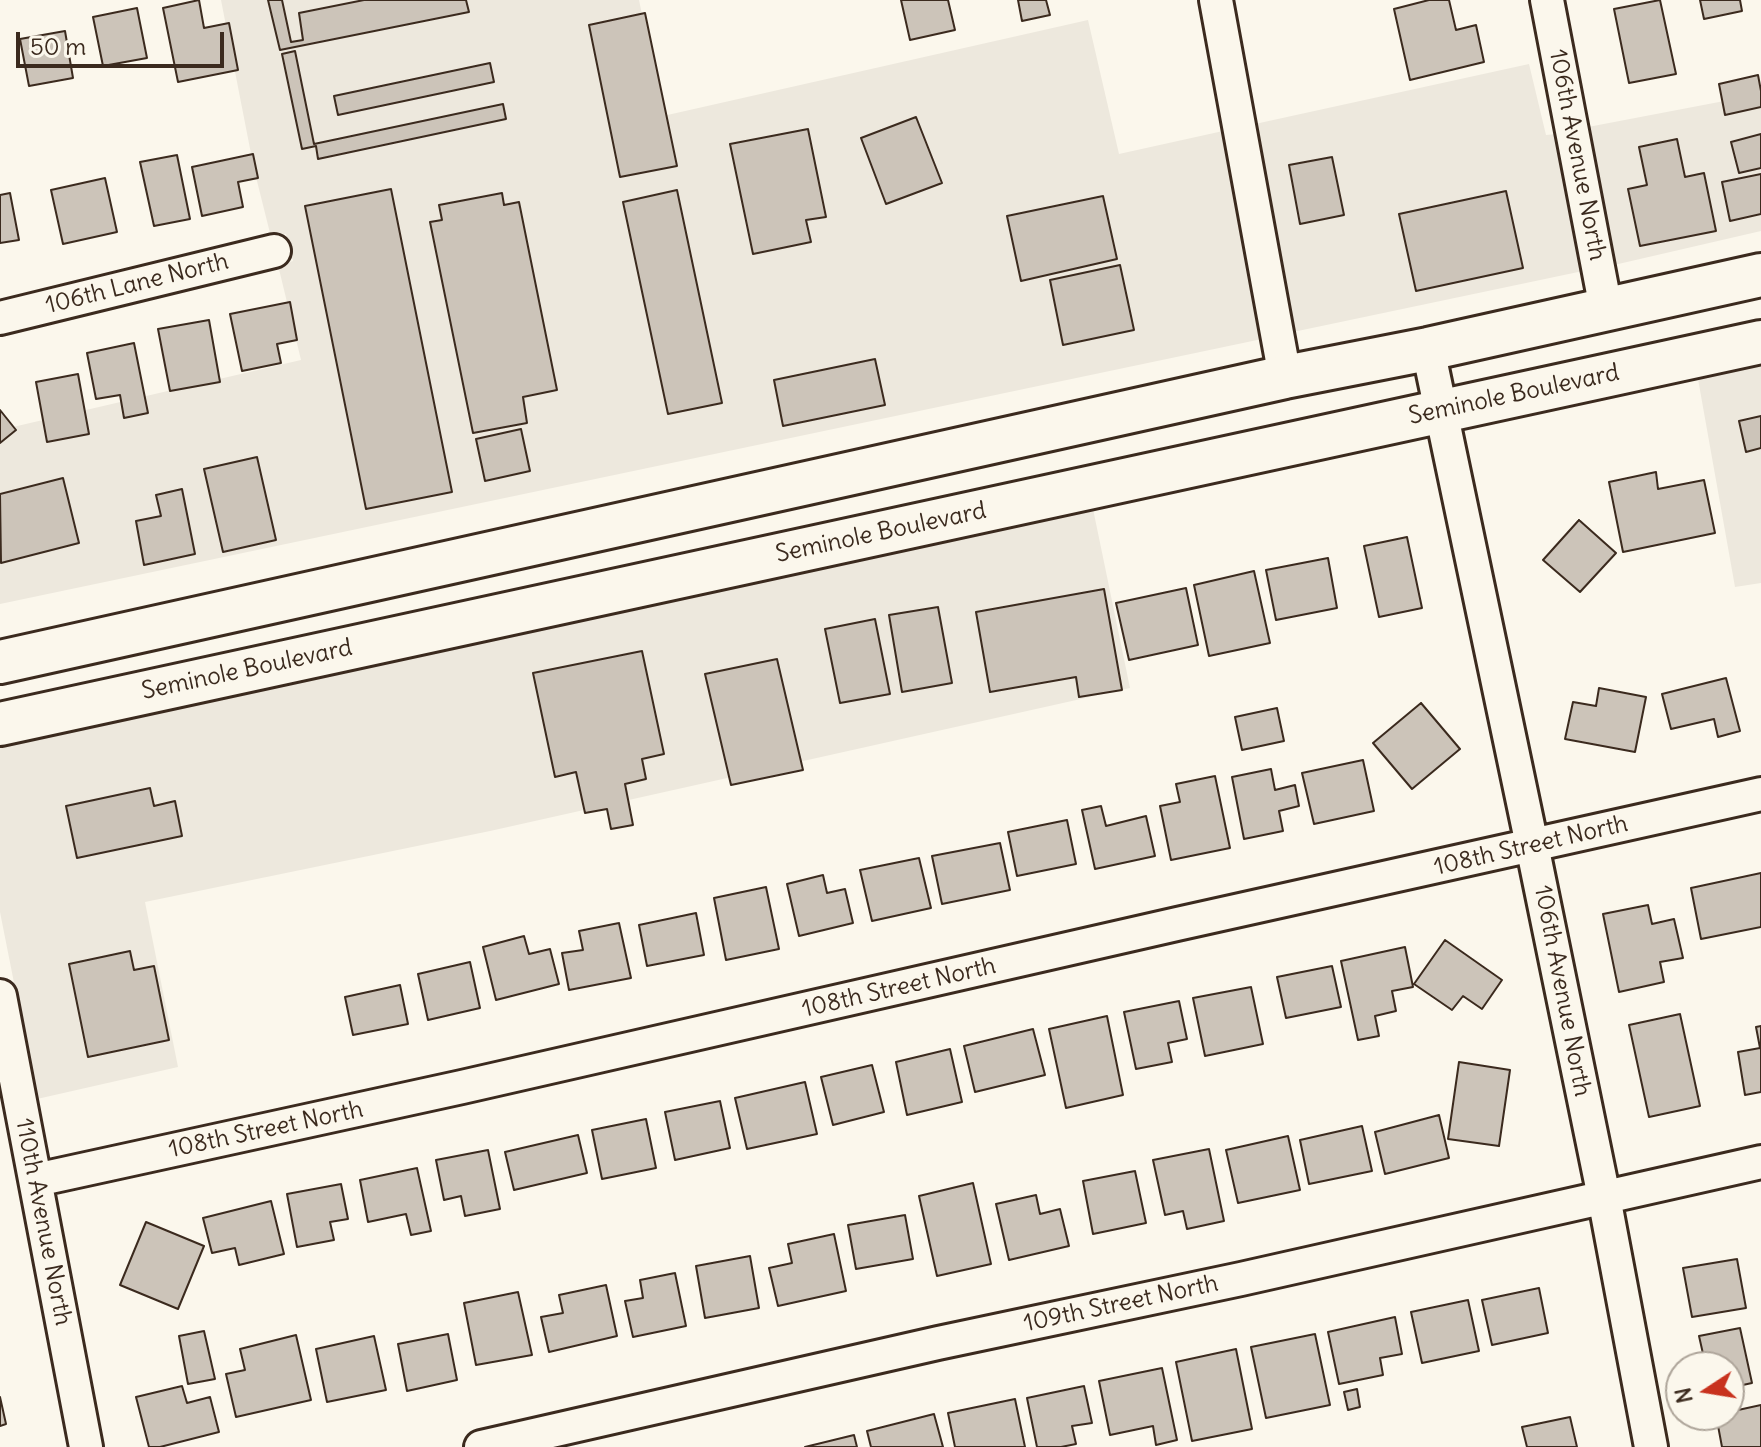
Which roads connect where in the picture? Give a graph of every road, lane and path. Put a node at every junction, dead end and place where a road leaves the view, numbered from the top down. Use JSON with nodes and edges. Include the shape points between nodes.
{"nodes":[{"id":1,"x":1216,"y":0,"type":"edge"},
{"id":2,"x":1547,"y":0,"type":"edge"},
{"id":3,"x":274,"y":251,"type":"dead end"},
{"id":4,"x":1761,"y":275,"type":"edge"},
{"id":5,"x":1606,"y":309,"type":"junction"},
{"id":6,"x":0,"y":318,"type":"edge"},
{"id":7,"x":1761,"y":342,"type":"edge"},
{"id":8,"x":1428,"y":349,"type":"junction"},
{"id":9,"x":1285,"y":377,"type":"junction"},
{"id":10,"x":1441,"y":411,"type":"junction"},
{"id":11,"x":0,"y":662,"type":"edge"},
{"id":12,"x":0,"y":724,"type":"edge"},
{"id":13,"x":1761,"y":794,"type":"edge"},
{"id":14,"x":1532,"y":845,"type":"junction"},
{"id":15,"x":0,"y":996,"type":"edge"},
{"id":16,"x":1761,"y":1162,"type":"edge"},
{"id":17,"x":36,"y":1180,"type":"junction"},
{"id":18,"x":1604,"y":1197,"type":"junction"},
{"id":19,"x":86,"y":1447,"type":"edge"},
{"id":20,"x":481,"y":1447,"type":"edge"},
{"id":21,"x":1651,"y":1447,"type":"edge"}],
"edges":[{"from":1,"to":9,"type":"street"},
{"from":2,"to":5,"type":"street","name":"106th Avenue North"},
{"from":3,"to":6,"type":"street","name":"106th Lane North"},
{"from":4,"to":5,"type":"main road"},
{"from":5,"to":8,"type":"main road"},
{"from":7,"to":10,"type":"main road","name":"Seminole Boulevard"},
{"from":8,"to":9,"type":"main road"},
{"from":8,"to":10,"type":"street","name":"106th Avenue North"},
{"from":9,"to":11,"type":"main road"},
{"from":10,"to":12,"type":"main road","name":"Seminole Boulevard"},
{"from":10,"to":14,"type":"street","name":"106th Avenue North"},
{"from":13,"to":14,"type":"street","name":"108th Street North"},
{"from":14,"to":17,"type":"street","name":"108th Street North"},
{"from":14,"to":18,"type":"street","name":"106th Avenue North"},
{"from":15,"to":17,"type":"street","name":"110th Avenue North"},
{"from":16,"to":18,"type":"street","name":"109th Street North"},
{"from":17,"to":19,"type":"street","name":"110th Avenue North"},
{"from":18,"to":20,"type":"street","name":"109th Street North"},
{"from":18,"to":21,"type":"street","name":"106th Avenue North"}]}
